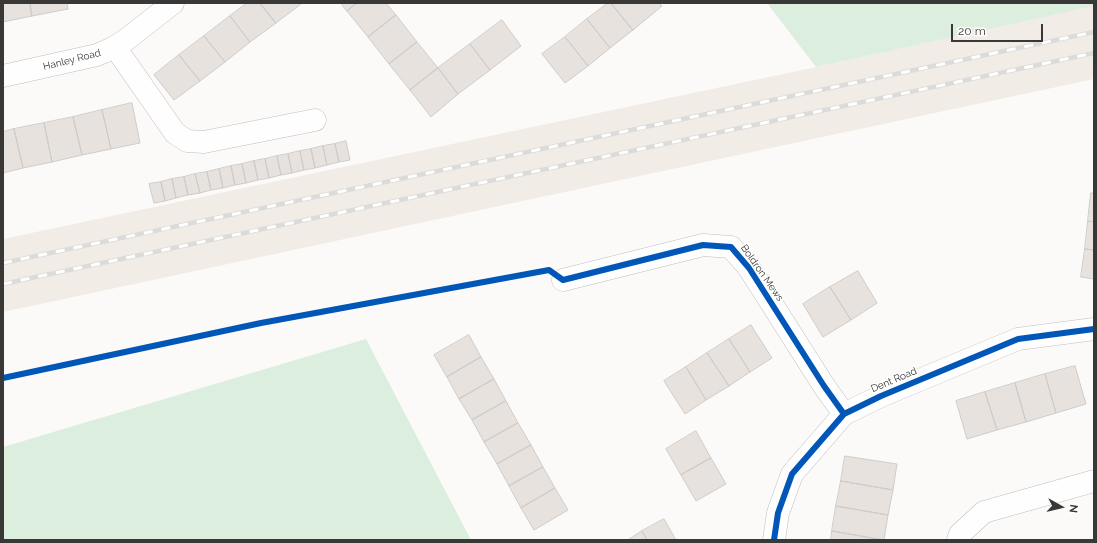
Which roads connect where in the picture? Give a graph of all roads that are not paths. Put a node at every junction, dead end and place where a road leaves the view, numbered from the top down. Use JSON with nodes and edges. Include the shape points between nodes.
{"nodes":[{"id":1,"x":173,"y":3,"type":"edge"},
{"id":2,"x":115,"y":47,"type":"junction"},
{"id":3,"x":3,"y":76,"type":"edge"},
{"id":4,"x":315,"y":120,"type":"dead end"},
{"id":5,"x":564,"y":280,"type":"dead end"},
{"id":6,"x":1094,"y":329,"type":"edge"},
{"id":7,"x":844,"y":414,"type":"junction"},
{"id":8,"x":1094,"y":481,"type":"edge"},
{"id":9,"x":774,"y":540,"type":"edge"},
{"id":10,"x":958,"y":540,"type":"edge"}],
"edges":[{"from":1,"to":2,"type":"street","name":"Hanley Road"},
{"from":2,"to":3,"type":"street","name":"Hanley Road","via":[[97,55]]},
{"from":2,"to":4,"type":"street","via":[[175,133],[186,141],[204,142]]},
{"from":5,"to":7,"type":"street","name":"Boldron Mews","via":[[703,245],[731,247],[749,268]]},
{"from":6,"to":7,"type":"street","name":"Dent Road","via":[[1018,339]]},
{"from":7,"to":9,"type":"street","name":"Dent Road","via":[[792,474],[778,513]]},
{"from":8,"to":10,"type":"street","via":[[984,512],[960,534]]}]}
